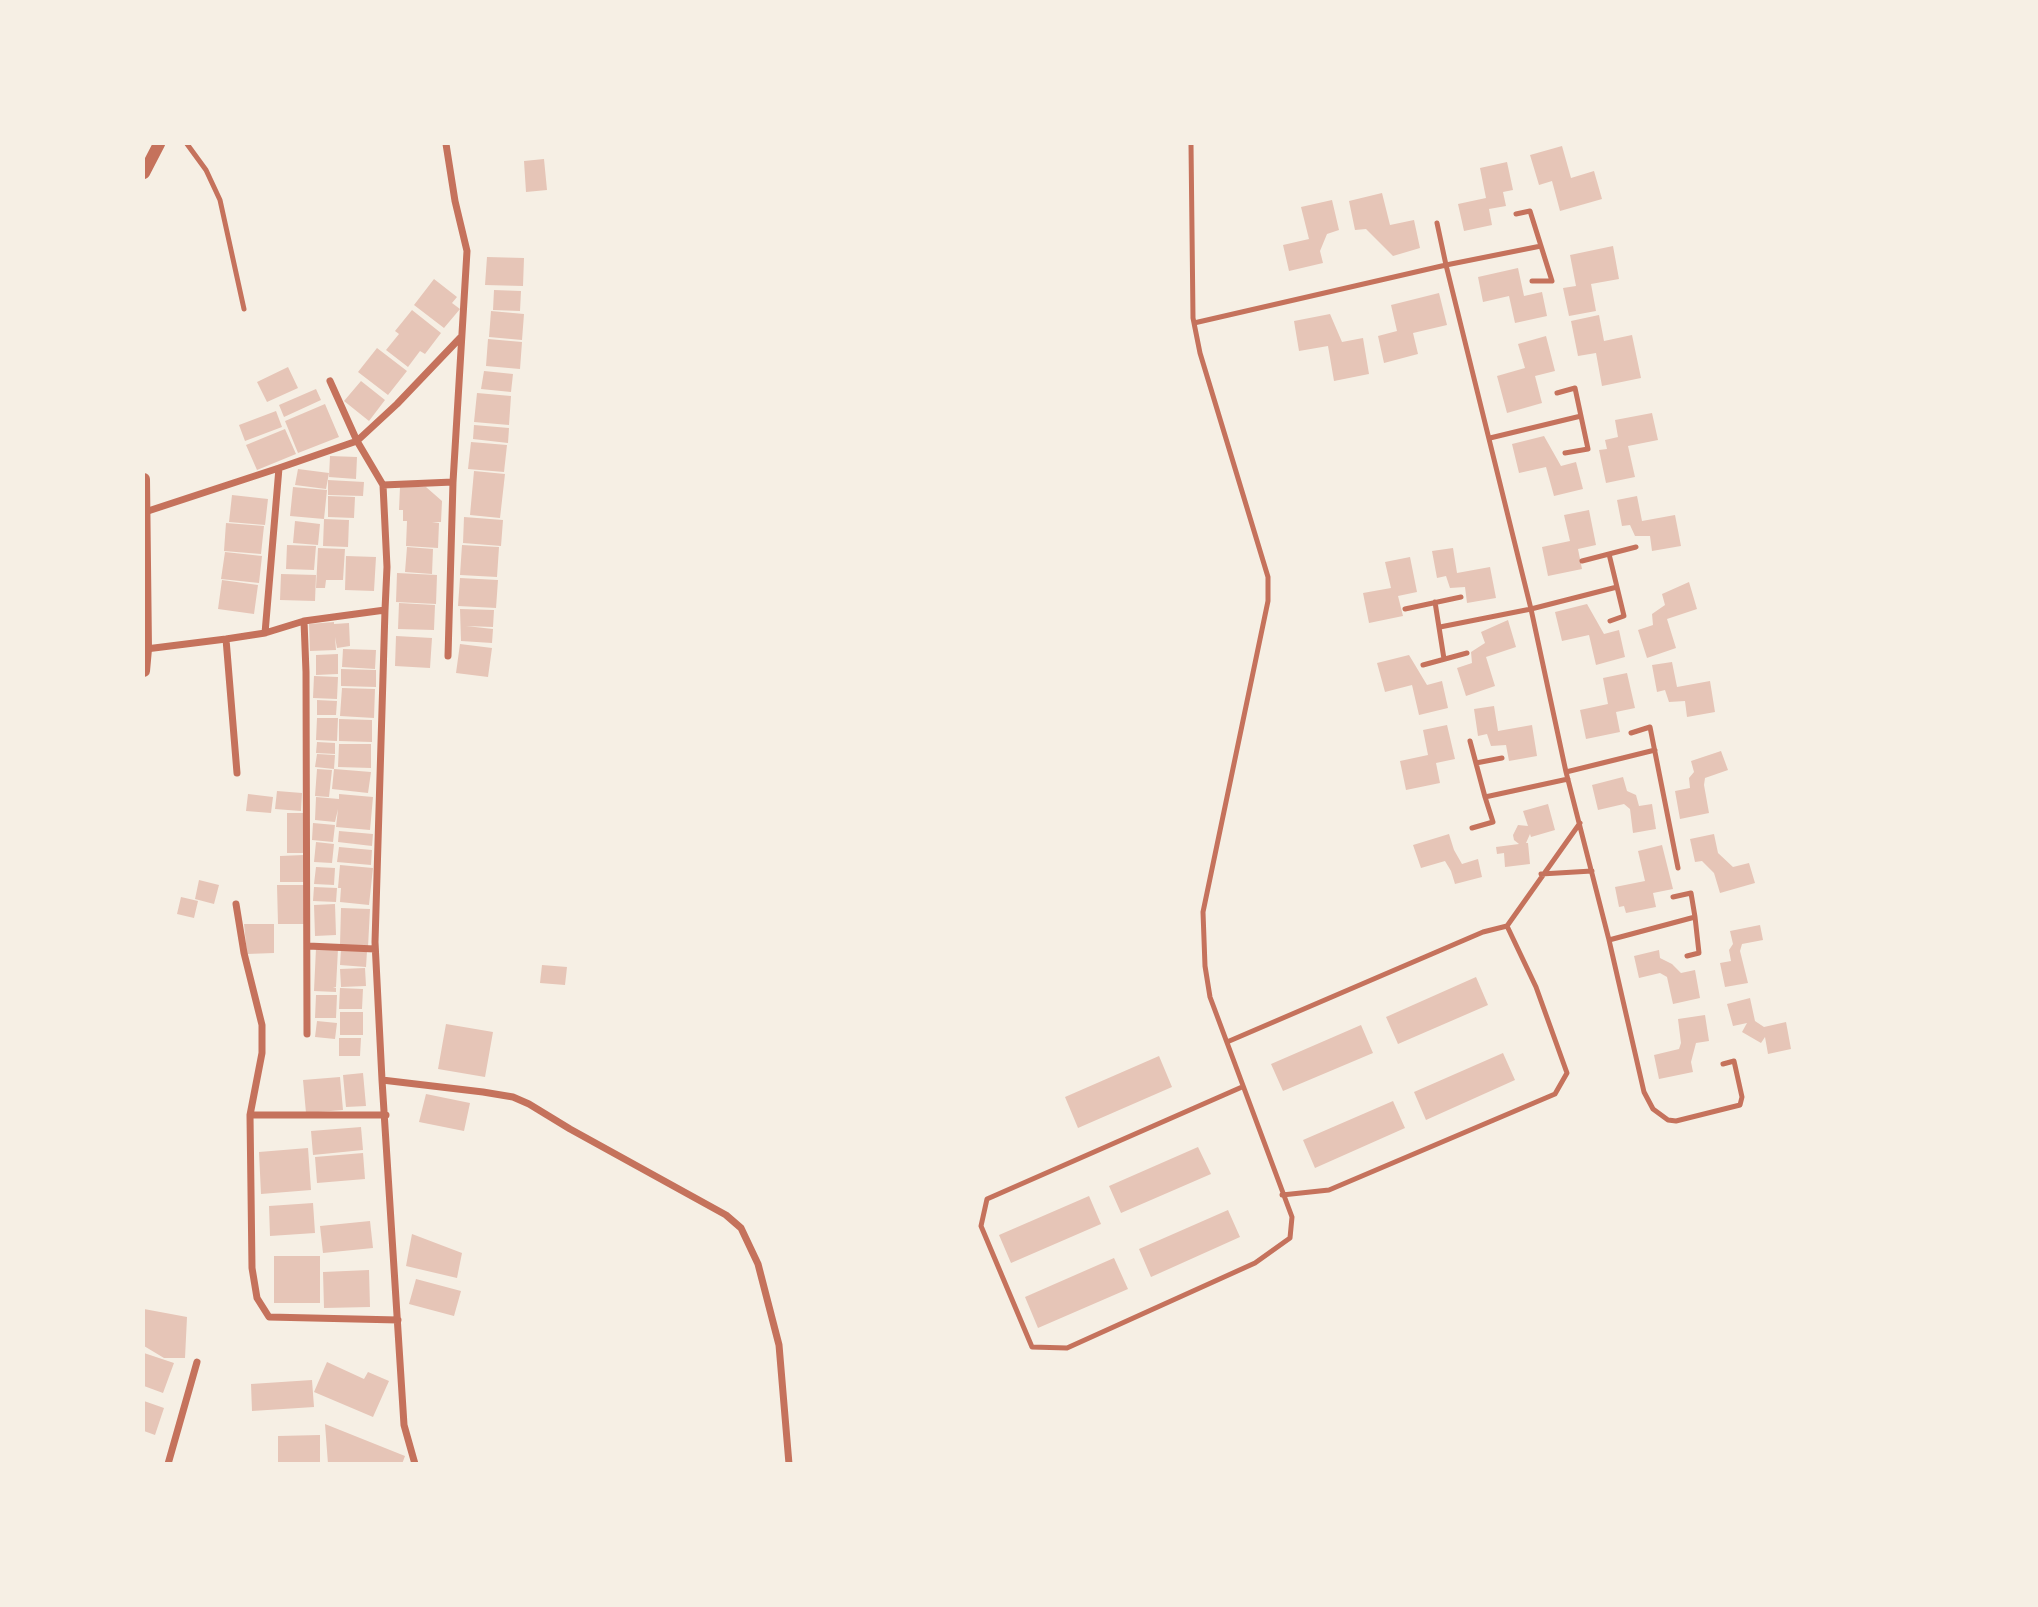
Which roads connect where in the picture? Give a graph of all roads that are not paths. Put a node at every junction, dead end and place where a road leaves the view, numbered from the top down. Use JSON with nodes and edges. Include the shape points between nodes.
{"nodes":[{"id":1,"x":159,"y":144,"type":"edge"},
{"id":2,"x":187,"y":144,"type":"edge"},
{"id":3,"x":446,"y":144,"type":"edge"},
{"id":4,"x":1191,"y":144,"type":"edge"},
{"id":5,"x":144,"y":173,"type":"edge"},
{"id":6,"x":1516,"y":214,"type":"dead end"},
{"id":7,"x":1437,"y":223,"type":"dead end"},
{"id":8,"x":1541,"y":246,"type":"junction"},
{"id":9,"x":1446,"y":265,"type":"junction"},
{"id":10,"x":1532,"y":281,"type":"dead end"},
{"id":11,"x":244,"y":309,"type":"dead end"},
{"id":12,"x":1194,"y":323,"type":"junction"},
{"id":13,"x":460,"y":338,"type":"junction"},
{"id":14,"x":330,"y":381,"type":"dead end"},
{"id":15,"x":1557,"y":393,"type":"dead end"},
{"id":16,"x":1581,"y":416,"type":"junction"},
{"id":17,"x":1490,"y":438,"type":"junction"},
{"id":18,"x":357,"y":441,"type":"junction"},
{"id":19,"x":1565,"y":453,"type":"dead end"},
{"id":20,"x":279,"y":468,"type":"junction"},
{"id":21,"x":453,"y":482,"type":"junction"},
{"id":22,"x":383,"y":485,"type":"junction"},
{"id":23,"x":144,"y":487,"type":"edge"},
{"id":24,"x":145,"y":512,"type":"junction"},
{"id":25,"x":1636,"y":547,"type":"dead end"},
{"id":26,"x":1609,"y":554,"type":"junction"},
{"id":27,"x":1582,"y":561,"type":"dead end"},
{"id":28,"x":1617,"y":587,"type":"junction"},
{"id":29,"x":1461,"y":597,"type":"dead end"},
{"id":30,"x":1435,"y":602,"type":"junction"},
{"id":31,"x":1405,"y":609,"type":"dead end"},
{"id":32,"x":1531,"y":609,"type":"junction"},
{"id":33,"x":385,"y":610,"type":"junction"},
{"id":34,"x":304,"y":621,"type":"junction"},
{"id":35,"x":1610,"y":621,"type":"dead end"},
{"id":36,"x":1440,"y":627,"type":"junction"},
{"id":37,"x":265,"y":633,"type":"junction"},
{"id":38,"x":226,"y":639,"type":"junction"},
{"id":39,"x":146,"y":649,"type":"junction"},
{"id":40,"x":1467,"y":653,"type":"dead end"},
{"id":41,"x":448,"y":656,"type":"dead end"},
{"id":42,"x":1444,"y":659,"type":"junction"},
{"id":43,"x":1423,"y":665,"type":"dead end"},
{"id":44,"x":144,"y":671,"type":"edge"},
{"id":45,"x":1631,"y":733,"type":"dead end"},
{"id":46,"x":1470,"y":741,"type":"dead end"},
{"id":47,"x":1655,"y":750,"type":"junction"},
{"id":48,"x":1502,"y":758,"type":"dead end"},
{"id":49,"x":1476,"y":764,"type":"junction"},
{"id":50,"x":237,"y":773,"type":"dead end"},
{"id":51,"x":1567,"y":775,"type":"junction"},
{"id":52,"x":1485,"y":797,"type":"junction"},
{"id":53,"x":1580,"y":823,"type":"junction"},
{"id":54,"x":1472,"y":828,"type":"dead end"},
{"id":55,"x":1678,"y":868,"type":"dead end"},
{"id":56,"x":1592,"y":871,"type":"junction"},
{"id":57,"x":1541,"y":874,"type":"junction"},
{"id":58,"x":1673,"y":897,"type":"dead end"},
{"id":59,"x":236,"y":904,"type":"dead end"},
{"id":60,"x":1695,"y":917,"type":"junction"},
{"id":61,"x":1507,"y":926,"type":"junction"},
{"id":62,"x":1609,"y":940,"type":"junction"},
{"id":63,"x":308,"y":946,"type":"junction"},
{"id":64,"x":375,"y":949,"type":"junction"},
{"id":65,"x":1687,"y":956,"type":"dead end"},
{"id":66,"x":307,"y":1034,"type":"dead end"},
{"id":67,"x":1227,"y":1042,"type":"junction"},
{"id":68,"x":1723,"y":1064,"type":"dead end"},
{"id":69,"x":382,"y":1080,"type":"junction"},
{"id":70,"x":1242,"y":1087,"type":"junction"},
{"id":71,"x":250,"y":1115,"type":"junction"},
{"id":72,"x":386,"y":1115,"type":"junction"},
{"id":73,"x":1283,"y":1195,"type":"junction"},
{"id":74,"x":398,"y":1320,"type":"junction"},
{"id":75,"x":197,"y":1362,"type":"dead end"},
{"id":76,"x":168,"y":1464,"type":"edge"},
{"id":77,"x":415,"y":1464,"type":"edge"},
{"id":78,"x":789,"y":1464,"type":"edge"}],
"edges":[{"from":1,"to":5,"type":"street"},
{"from":2,"to":11,"type":"lane","via":[[220,200]]},
{"from":3,"to":13,"type":"street","via":[[467,251]]},
{"from":4,"to":12,"type":"lane"},
{"from":6,"to":8,"type":"lane","via":[[1531,211]]},
{"from":7,"to":9,"type":"lane"},
{"from":8,"to":9,"type":"lane"},
{"from":8,"to":10,"type":"lane","via":[[1552,281]]},
{"from":9,"to":12,"type":"lane"},
{"from":9,"to":17,"type":"lane"},
{"from":12,"to":67,"type":"lane","via":[[1268,577],[1268,601],[1203,912],[1210,997]]},
{"from":13,"to":18,"type":"street"},
{"from":13,"to":21,"type":"street"},
{"from":14,"to":18,"type":"street"},
{"from":15,"to":16,"type":"lane","via":[[1575,388]]},
{"from":16,"to":17,"type":"lane"},
{"from":16,"to":19,"type":"lane","via":[[1588,449]]},
{"from":17,"to":32,"type":"lane"},
{"from":18,"to":20,"type":"street"},
{"from":18,"to":22,"type":"street"},
{"from":20,"to":24,"type":"street"},
{"from":20,"to":37,"type":"street"},
{"from":21,"to":22,"type":"street"},
{"from":21,"to":41,"type":"street"},
{"from":22,"to":33,"type":"street"},
{"from":23,"to":24,"type":"street"},
{"from":24,"to":39,"type":"street"},
{"from":25,"to":26,"type":"lane"},
{"from":26,"to":27,"type":"lane"},
{"from":26,"to":28,"type":"lane"},
{"from":28,"to":32,"type":"lane"},
{"from":28,"to":35,"type":"lane","via":[[1625,616]]},
{"from":29,"to":30,"type":"lane"},
{"from":30,"to":31,"type":"lane"},
{"from":30,"to":36,"type":"lane"},
{"from":32,"to":36,"type":"lane"},
{"from":32,"to":51,"type":"lane"},
{"from":33,"to":34,"type":"street"},
{"from":33,"to":64,"type":"street"},
{"from":34,"to":37,"type":"street"},
{"from":34,"to":63,"type":"street"},
{"from":36,"to":42,"type":"lane"},
{"from":37,"to":38,"type":"street"},
{"from":38,"to":39,"type":"street"},
{"from":38,"to":50,"type":"street"},
{"from":39,"to":44,"type":"street"},
{"from":40,"to":42,"type":"lane"},
{"from":42,"to":43,"type":"lane"},
{"from":45,"to":47,"type":"lane","via":[[1650,727]]},
{"from":46,"to":49,"type":"lane"},
{"from":47,"to":51,"type":"lane"},
{"from":47,"to":55,"type":"lane"},
{"from":48,"to":49,"type":"lane"},
{"from":49,"to":52,"type":"lane"},
{"from":51,"to":52,"type":"lane"},
{"from":51,"to":53,"type":"lane"},
{"from":52,"to":54,"type":"lane","via":[[1493,822]]},
{"from":53,"to":56,"type":"lane"},
{"from":53,"to":57,"type":"lane"},
{"from":56,"to":57,"type":"lane"},
{"from":56,"to":62,"type":"lane"},
{"from":57,"to":61,"type":"lane"},
{"from":58,"to":60,"type":"lane","via":[[1691,893]]},
{"from":59,"to":71,"type":"street","via":[[262,1025],[262,1052]]},
{"from":60,"to":62,"type":"lane"},
{"from":60,"to":65,"type":"lane","via":[[1699,953]]},
{"from":61,"to":67,"type":"lane","via":[[1483,932]]},
{"from":61,"to":73,"type":"lane","via":[[1536,987],[1567,1073],[1555,1094],[1329,1190]]},
{"from":62,"to":68,"type":"lane","via":[[1644,1092],[1653,1109],[1676,1121],[1740,1105],[1734,1061]]},
{"from":63,"to":64,"type":"street"},
{"from":63,"to":66,"type":"street"},
{"from":64,"to":69,"type":"street"},
{"from":67,"to":70,"type":"lane"},
{"from":69,"to":72,"type":"street"},
{"from":69,"to":78,"type":"street","via":[[513,1097],[726,1215],[741,1228],[758,1264],[779,1345]]},
{"from":70,"to":73,"type":"lane"},
{"from":70,"to":73,"type":"lane","via":[[986,1199],[981,1226],[1032,1347],[1067,1348],[1255,1263],[1290,1238],[1292,1217]]},
{"from":71,"to":72,"type":"street"},
{"from":71,"to":74,"type":"street","via":[[252,1268],[257,1298],[268,1317]]},
{"from":72,"to":74,"type":"street"},
{"from":74,"to":77,"type":"street","via":[[404,1425]]},
{"from":75,"to":76,"type":"street"}]}
